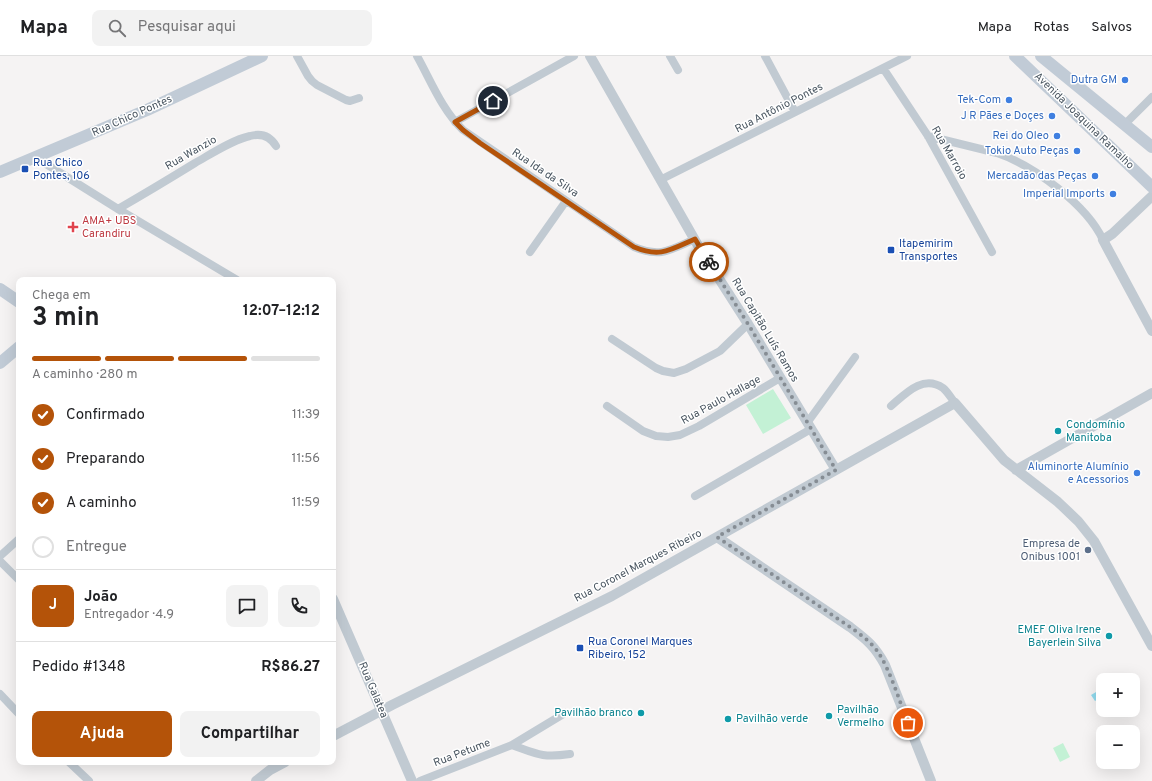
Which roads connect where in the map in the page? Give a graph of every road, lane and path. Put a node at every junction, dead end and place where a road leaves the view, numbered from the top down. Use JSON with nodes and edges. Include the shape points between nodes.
{"nodes":[{"id":1,"x":262,"y":56,"type":"edge"},
{"id":2,"x":297,"y":56,"type":"edge"},
{"id":3,"x":418,"y":56,"type":"edge"},
{"id":4,"x":574,"y":56,"type":"edge"},
{"id":5,"x":590,"y":56,"type":"edge"},
{"id":6,"x":670,"y":56,"type":"edge"},
{"id":7,"x":764,"y":56,"type":"edge"},
{"id":8,"x":907,"y":56,"type":"edge"},
{"id":9,"x":1015,"y":56,"type":"edge"},
{"id":10,"x":1041,"y":56,"type":"edge"},
{"id":11,"x":883,"y":68,"type":"junction"},
{"id":12,"x":678,"y":70,"type":"dead end"},
{"id":13,"x":1152,"y":97,"type":"edge"},
{"id":14,"x":359,"y":98,"type":"dead end"},
{"id":15,"x":795,"y":112,"type":"junction"},
{"id":16,"x":455,"y":122,"type":"junction"},
{"id":17,"x":1125,"y":124,"type":"junction"},
{"id":18,"x":928,"y":136,"type":"junction"},
{"id":19,"x":276,"y":146,"type":"dead end"},
{"id":20,"x":1152,"y":147,"type":"edge"},
{"id":21,"x":35,"y":157,"type":"junction"},
{"id":22,"x":0,"y":172,"type":"edge"},
{"id":23,"x":660,"y":180,"type":"junction"},
{"id":24,"x":1152,"y":186,"type":"edge"},
{"id":25,"x":1152,"y":196,"type":"edge"},
{"id":26,"x":566,"y":201,"type":"junction"},
{"id":27,"x":118,"y":210,"type":"junction"},
{"id":28,"x":695,"y":239,"type":"junction"},
{"id":29,"x":1104,"y":240,"type":"junction"},
{"id":30,"x":530,"y":252,"type":"dead end"},
{"id":31,"x":992,"y":252,"type":"dead end"},
{"id":32,"x":232,"y":277,"type":"edge"},
{"id":33,"x":0,"y":289,"type":"edge"},
{"id":34,"x":16,"y":300,"type":"edge"},
{"id":35,"x":748,"y":324,"type":"junction"},
{"id":36,"x":1152,"y":331,"type":"edge"},
{"id":37,"x":612,"y":339,"type":"dead end"},
{"id":38,"x":16,"y":350,"type":"edge"},
{"id":39,"x":855,"y":357,"type":"dead end"},
{"id":40,"x":0,"y":363,"type":"edge"},
{"id":41,"x":780,"y":378,"type":"junction"},
{"id":42,"x":1152,"y":393,"type":"edge"},
{"id":43,"x":955,"y":402,"type":"junction"},
{"id":44,"x":607,"y":406,"type":"dead end"},
{"id":45,"x":892,"y":406,"type":"dead end"},
{"id":46,"x":809,"y":426,"type":"junction"},
{"id":47,"x":836,"y":470,"type":"junction"},
{"id":48,"x":1016,"y":470,"type":"junction"},
{"id":49,"x":695,"y":496,"type":"dead end"},
{"id":50,"x":717,"y":537,"type":"junction"},
{"id":51,"x":16,"y":543,"type":"edge"},
{"id":52,"x":0,"y":556,"type":"edge"},
{"id":53,"x":0,"y":561,"type":"edge"},
{"id":54,"x":16,"y":577,"type":"edge"},
{"id":55,"x":336,"y":606,"type":"edge"},
{"id":56,"x":1152,"y":646,"type":"edge"},
{"id":57,"x":0,"y":694,"type":"edge"},
{"id":58,"x":16,"y":711,"type":"edge"},
{"id":59,"x":381,"y":711,"type":"junction"},
{"id":60,"x":565,"y":713,"type":"dead end"},
{"id":61,"x":336,"y":734,"type":"edge"},
{"id":62,"x":512,"y":745,"type":"junction"},
{"id":63,"x":570,"y":754,"type":"dead end"},
{"id":64,"x":72,"y":765,"type":"edge"},
{"id":65,"x":279,"y":765,"type":"edge"},
{"id":66,"x":89,"y":781,"type":"edge"},
{"id":67,"x":256,"y":781,"type":"edge"},
{"id":68,"x":412,"y":781,"type":"edge"},
{"id":69,"x":420,"y":781,"type":"edge"},
{"id":70,"x":931,"y":781,"type":"edge"}],
"edges":[{"from":1,"to":21,"type":"main road","name":"Rua Chico Pontes","via":[[147,110]]},
{"from":2,"to":14,"type":"street","via":[[308,76],[317,85],[346,100]]},
{"from":3,"to":16,"type":"street","name":"Rua Ida da Silva"},
{"from":4,"to":16,"type":"street"},
{"from":5,"to":23,"type":"street","name":"Rua Capitão Luís Ramos"},
{"from":6,"to":12,"type":"street"},
{"from":7,"to":15,"type":"street"},
{"from":8,"to":11,"type":"street","name":"Rua Antônio Pontes"},
{"from":9,"to":24,"type":"main road","name":"Avenida Joaquina Ramalho"},
{"from":10,"to":17,"type":"main road","name":"Avenida Joaquina Ramalho"},
{"from":11,"to":15,"type":"street","name":"Rua Antônio Pontes"},
{"from":11,"to":18,"type":"street","name":"Rua Marroio"},
{"from":13,"to":17,"type":"street"},
{"from":15,"to":23,"type":"street","name":"Rua Antônio Pontes"},
{"from":16,"to":26,"type":"street","name":"Rua Ida da Silva"},
{"from":17,"to":20,"type":"main road","name":"Avenida Joaquina Ramalho"},
{"from":18,"to":29,"type":"street","via":[[997,153],[1027,167],[1080,206]]},
{"from":18,"to":31,"type":"street","name":"Rua Marroio"},
{"from":19,"to":27,"type":"street","name":"Rua Wanzio","via":[[272,140],[262,135],[241,138]]},
{"from":21,"to":22,"type":"main road","name":"Rua Chico Pontes"},
{"from":21,"to":27,"type":"street"},
{"from":23,"to":28,"type":"street","name":"Rua Capitão Luís Ramos"},
{"from":25,"to":29,"type":"street"},
{"from":26,"to":28,"type":"street","name":"Rua Ida da Silva","via":[[645,252],[665,252]]},
{"from":26,"to":30,"type":"street"},
{"from":27,"to":32,"type":"street"},
{"from":28,"to":35,"type":"street","name":"Rua Capitão Luís Ramos"},
{"from":29,"to":36,"type":"street"},
{"from":33,"to":34,"type":"main road"},
{"from":35,"to":37,"type":"street","via":[[720,351],[686,370],[674,373],[656,368]]},
{"from":35,"to":41,"type":"street","name":"Rua Capitão Luís Ramos"},
{"from":38,"to":40,"type":"main road"},
{"from":39,"to":46,"type":"street"},
{"from":41,"to":44,"type":"street","name":"Rua Paulo Hallage","via":[[699,426],[680,435],[668,437],[643,431]]},
{"from":41,"to":46,"type":"street","name":"Rua Capitão Luís Ramos"},
{"from":42,"to":48,"type":"street"},
{"from":43,"to":45,"type":"street","via":[[944,388],[924,384],[912,388]]},
{"from":43,"to":47,"type":"street"},
{"from":43,"to":48,"type":"street","via":[[994,450]]},
{"from":46,"to":47,"type":"street","name":"Rua Capitão Luís Ramos"},
{"from":46,"to":49,"type":"street"},
{"from":47,"to":50,"type":"street"},
{"from":48,"to":56,"type":"street","via":[[1078,520],[1094,541]]},
{"from":50,"to":59,"type":"street","name":"Rua Coronel Marques Ribeiro","via":[[612,596]]},
{"from":50,"to":70,"type":"street","name":"Rua Coronel Marques Ribeiro","via":[[850,627],[877,651],[885,665]]},
{"from":51,"to":52,"type":"street"},
{"from":53,"to":54,"type":"street"},
{"from":55,"to":59,"type":"street","name":"Rua Galatea"},
{"from":57,"to":58,"type":"street"},
{"from":59,"to":61,"type":"street","name":"Rua Coronel Marques Ribeiro"},
{"from":59,"to":68,"type":"street","name":"Rua Galatea"},
{"from":60,"to":62,"type":"street","name":"Rua Petume"},
{"from":62,"to":63,"type":"street","via":[[536,755],[553,757]]},
{"from":62,"to":69,"type":"street","name":"Rua Petume"},
{"from":64,"to":66,"type":"street"},
{"from":65,"to":67,"type":"street"}]}
